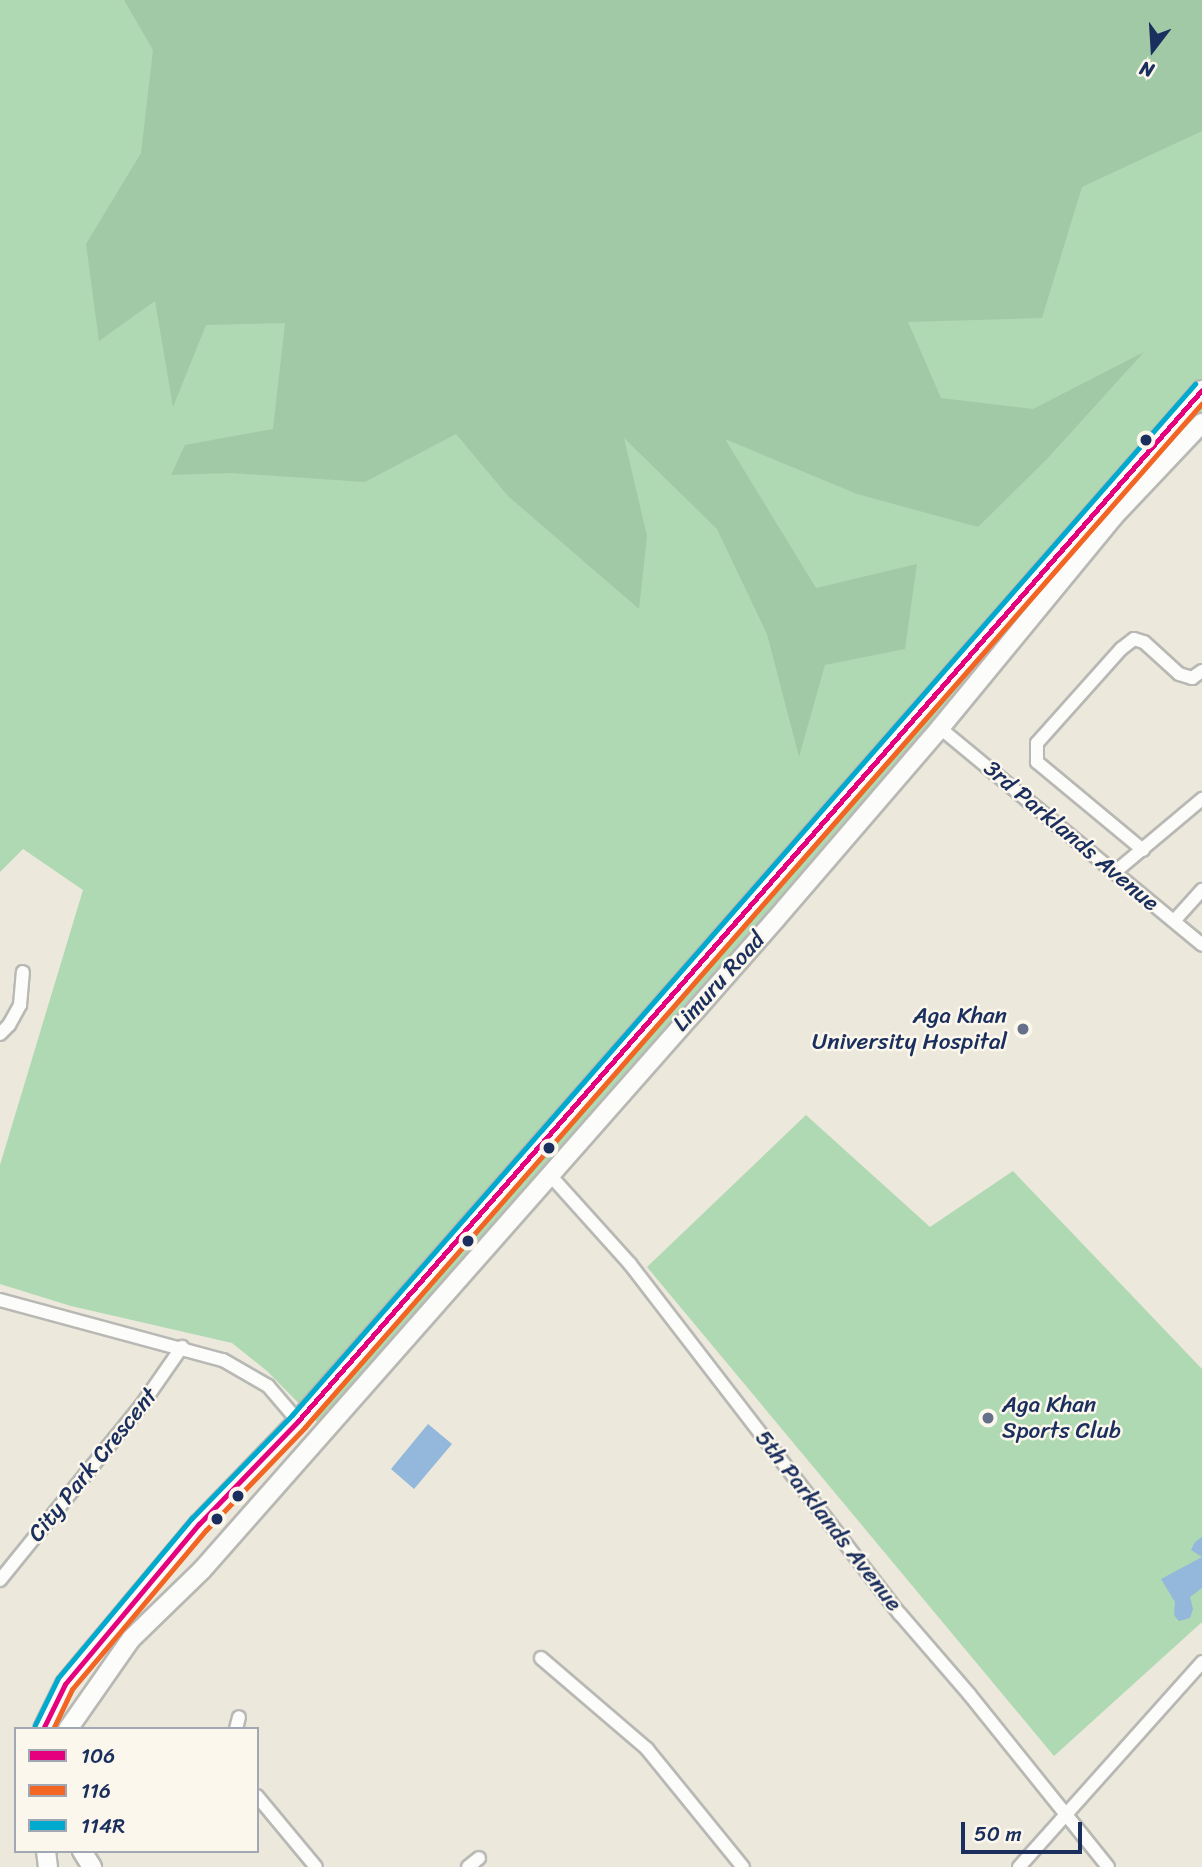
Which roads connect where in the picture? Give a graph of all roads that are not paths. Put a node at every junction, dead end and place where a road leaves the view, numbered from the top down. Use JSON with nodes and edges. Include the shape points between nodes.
{"nodes":[{"id":1,"x":1202,"y":390,"type":"edge"},
{"id":2,"x":1202,"y":423,"type":"edge"},
{"id":3,"x":1202,"y":671,"type":"edge"},
{"id":4,"x":923,"y":710,"type":"junction"},
{"id":5,"x":940,"y":728,"type":"junction"},
{"id":6,"x":1202,"y":799,"type":"edge"},
{"id":7,"x":1143,"y":850,"type":"junction"},
{"id":8,"x":1115,"y":872,"type":"junction"},
{"id":9,"x":1202,"y":890,"type":"edge"},
{"id":10,"x":1174,"y":921,"type":"junction"},
{"id":11,"x":1202,"y":945,"type":"edge"},
{"id":12,"x":23,"y":972,"type":"dead end"},
{"id":13,"x":0,"y":1034,"type":"edge"},
{"id":14,"x":549,"y":1174,"type":"junction"},
{"id":15,"x":6,"y":1302,"type":"edge"},
{"id":16,"x":0,"y":1315,"type":"edge"},
{"id":17,"x":181,"y":1347,"type":"junction"},
{"id":18,"x":298,"y":1421,"type":"junction"},
{"id":19,"x":0,"y":1580,"type":"edge"},
{"id":20,"x":541,"y":1658,"type":"dead end"},
{"id":21,"x":1202,"y":1662,"type":"edge"},
{"id":22,"x":44,"y":1727,"type":"edge"},
{"id":23,"x":69,"y":1727,"type":"edge"},
{"id":24,"x":259,"y":1798,"type":"edge"},
{"id":25,"x":1067,"y":1814,"type":"junction"},
{"id":26,"x":479,"y":1858,"type":"dead end"},
{"id":27,"x":316,"y":1867,"type":"edge"},
{"id":28,"x":468,"y":1867,"type":"edge"},
{"id":29,"x":743,"y":1867,"type":"edge"},
{"id":30,"x":1019,"y":1867,"type":"edge"},
{"id":31,"x":1108,"y":1867,"type":"edge"}],
"edges":[{"from":1,"to":4,"type":"main road","name":"Limuru Road"},
{"from":2,"to":5,"type":"main road","name":"Limuru Road","via":[[1114,516]]},
{"from":3,"to":7,"type":"street","via":[[1186,678],[1144,642],[1129,641],[1037,743],[1037,762]]},
{"from":4,"to":5,"type":"main road"},
{"from":4,"to":18,"type":"main road","name":"Limuru Road"},
{"from":5,"to":8,"type":"street","name":"3rd Parklands Avenue"},
{"from":5,"to":14,"type":"main road","name":"Limuru Road"},
{"from":6,"to":7,"type":"street"},
{"from":7,"to":8,"type":"street"},
{"from":8,"to":10,"type":"street","name":"3rd Parklands Avenue"},
{"from":9,"to":10,"type":"street"},
{"from":10,"to":11,"type":"street","name":"3rd Parklands Avenue"},
{"from":12,"to":13,"type":"street","via":[[20,1005]]},
{"from":14,"to":23,"type":"main road","name":"Limuru Road","via":[[202,1570],[131,1639]]},
{"from":14,"to":25,"type":"street","name":"5th Parklands Avenue","via":[[630,1264],[901,1614]]},
{"from":15,"to":16,"type":"street"},
{"from":15,"to":17,"type":"street"},
{"from":17,"to":18,"type":"street","via":[[246,1371],[268,1386]]},
{"from":17,"to":19,"type":"street","name":"City Park Crescent","via":[[141,1406]]},
{"from":18,"to":22,"type":"main road","name":"Limuru Road","via":[[199,1524],[65,1684]]},
{"from":20,"to":29,"type":"street","via":[[647,1749]]},
{"from":21,"to":25,"type":"street"},
{"from":24,"to":27,"type":"street"},
{"from":25,"to":30,"type":"street"},
{"from":25,"to":31,"type":"street","name":"5th Parklands Avenue"},
{"from":26,"to":28,"type":"street"}]}
